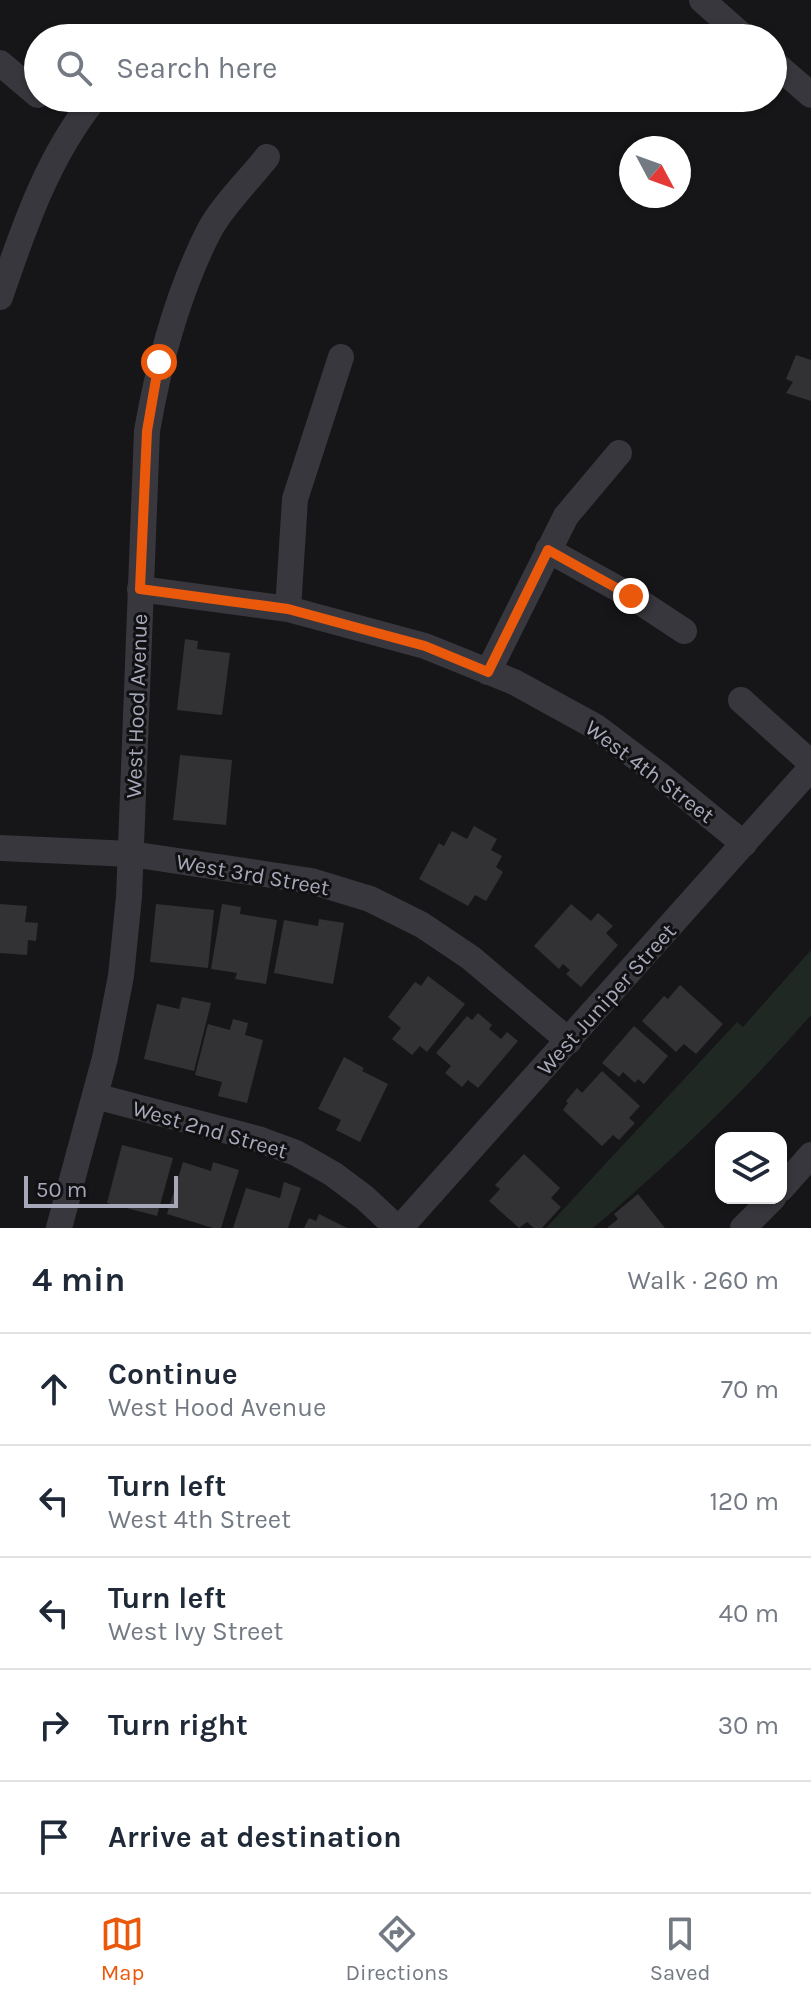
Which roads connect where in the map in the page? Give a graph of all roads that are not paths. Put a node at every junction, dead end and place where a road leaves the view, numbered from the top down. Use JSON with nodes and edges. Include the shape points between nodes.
{"nodes":[{"id":1,"x":702,"y":0,"type":"edge"},
{"id":2,"x":729,"y":24,"type":"edge"},
{"id":3,"x":0,"y":63,"type":"edge"},
{"id":4,"x":787,"y":74,"type":"edge"},
{"id":5,"x":24,"y":83,"type":"edge"},
{"id":6,"x":811,"y":95,"type":"edge"},
{"id":7,"x":58,"y":112,"type":"edge"},
{"id":8,"x":84,"y":112,"type":"edge"},
{"id":9,"x":73,"y":125,"type":"junction"},
{"id":10,"x":267,"y":157,"type":"dead end"},
{"id":11,"x":0,"y":297,"type":"edge"},
{"id":12,"x":341,"y":357,"type":"dead end"},
{"id":13,"x":619,"y":453,"type":"dead end"},
{"id":14,"x":548,"y":550,"type":"junction"},
{"id":15,"x":140,"y":589,"type":"junction"},
{"id":16,"x":288,"y":609,"type":"junction"},
{"id":17,"x":684,"y":631,"type":"dead end"},
{"id":18,"x":488,"y":672,"type":"junction"},
{"id":19,"x":741,"y":700,"type":"dead end"},
{"id":20,"x":811,"y":765,"type":"edge"},
{"id":21,"x":744,"y":844,"type":"junction"},
{"id":22,"x":0,"y":848,"type":"edge"},
{"id":23,"x":131,"y":854,"type":"junction"},
{"id":24,"x":569,"y":1041,"type":"junction"},
{"id":25,"x":95,"y":1096,"type":"junction"},
{"id":26,"x":811,"y":1155,"type":"edge"},
{"id":27,"x":787,"y":1182,"type":"edge"},
{"id":28,"x":767,"y":1204,"type":"edge"},
{"id":29,"x":59,"y":1228,"type":"edge"},
{"id":30,"x":399,"y":1228,"type":"edge"},
{"id":31,"x":743,"y":1228,"type":"edge"}],
"edges":[{"from":1,"to":2,"type":"street"},
{"from":3,"to":5,"type":"street"},
{"from":4,"to":6,"type":"street"},
{"from":7,"to":9,"type":"street"},
{"from":8,"to":9,"type":"street"},
{"from":9,"to":11,"type":"street","via":[[30,209]]},
{"from":10,"to":15,"type":"street","name":"West Hood Avenue","via":[[210,228],[159,362],[147,431]]},
{"from":12,"to":16,"type":"street","via":[[295,499]]},
{"from":13,"to":14,"type":"street","via":[[566,516]]},
{"from":14,"to":17,"type":"street"},
{"from":14,"to":18,"type":"street"},
{"from":15,"to":16,"type":"street","name":"West 4th Street"},
{"from":15,"to":23,"type":"street","name":"West Hood Avenue"},
{"from":16,"to":18,"type":"street","name":"West 4th Street","via":[[425,646]]},
{"from":18,"to":21,"type":"street","name":"West 4th Street","via":[[596,727]]},
{"from":19,"to":20,"type":"street"},
{"from":20,"to":21,"type":"street","name":"West Juniper Street"},
{"from":21,"to":24,"type":"street","name":"West Juniper Street"},
{"from":22,"to":23,"type":"street"},
{"from":23,"to":24,"type":"street","name":"West 3rd Street","via":[[311,881],[370,899],[471,958]]},
{"from":23,"to":25,"type":"street","name":"West Hood Avenue","via":[[121,976]]},
{"from":24,"to":30,"type":"street","name":"West Juniper Street"},
{"from":25,"to":29,"type":"street","name":"West Hood Avenue"},
{"from":25,"to":30,"type":"street","name":"West 2nd Street","via":[[296,1153],[333,1174]]},
{"from":26,"to":27,"type":"street"},
{"from":28,"to":31,"type":"street"}]}
